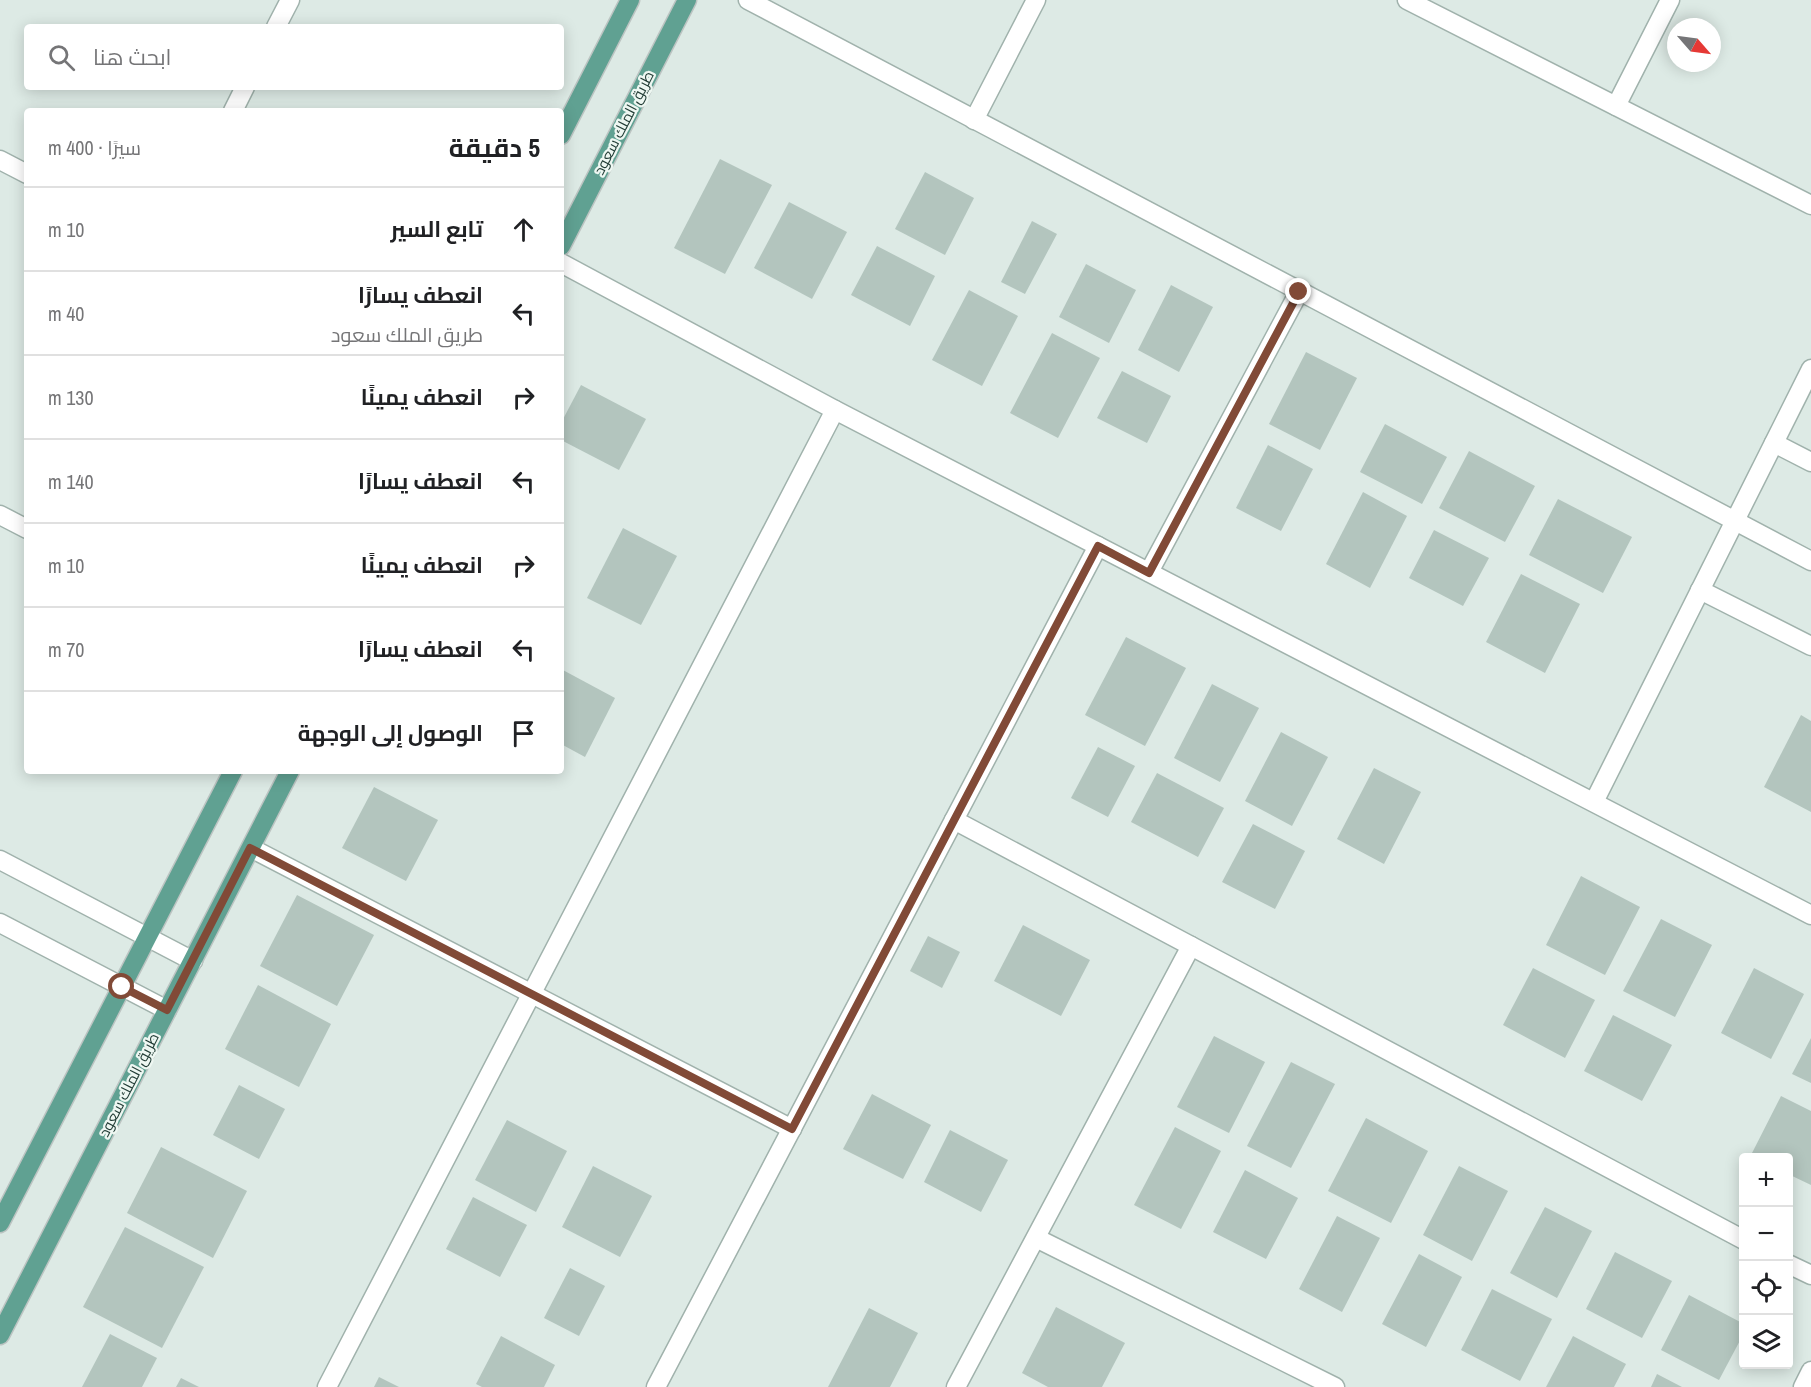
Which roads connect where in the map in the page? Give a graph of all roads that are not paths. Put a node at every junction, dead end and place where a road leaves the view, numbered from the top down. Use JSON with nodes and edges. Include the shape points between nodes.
{"nodes":[{"id":1,"x":290,"y":0,"type":"edge"},
{"id":2,"x":630,"y":0,"type":"edge"},
{"id":3,"x":687,"y":0,"type":"edge"},
{"id":4,"x":748,"y":0,"type":"edge"},
{"id":5,"x":1036,"y":0,"type":"edge"},
{"id":6,"x":1407,"y":0,"type":"edge"},
{"id":7,"x":1670,"y":0,"type":"edge"},
{"id":8,"x":278,"y":24,"type":"edge"},
{"id":9,"x":244,"y":90,"type":"edge"},
{"id":10,"x":1616,"y":106,"type":"junction"},
{"id":11,"x":234,"y":108,"type":"edge"},
{"id":12,"x":974,"y":120,"type":"junction"},
{"id":13,"x":564,"y":129,"type":"edge"},
{"id":14,"x":0,"y":160,"type":"edge"},
{"id":15,"x":24,"y":172,"type":"edge"},
{"id":16,"x":1811,"y":204,"type":"edge"},
{"id":17,"x":564,"y":240,"type":"edge"},
{"id":18,"x":564,"y":265,"type":"edge"},
{"id":19,"x":1299,"y":292,"type":"junction"},
{"id":20,"x":1811,"y":369,"type":"edge"},
{"id":21,"x":835,"y":410,"type":"junction"},
{"id":22,"x":1774,"y":443,"type":"junction"},
{"id":23,"x":1811,"y":462,"type":"edge"},
{"id":24,"x":0,"y":515,"type":"edge"},
{"id":25,"x":1734,"y":522,"type":"junction"},
{"id":26,"x":24,"y":527,"type":"edge"},
{"id":27,"x":1098,"y":546,"type":"junction"},
{"id":28,"x":1811,"y":561,"type":"edge"},
{"id":29,"x":1149,"y":573,"type":"junction"},
{"id":30,"x":1700,"y":590,"type":"junction"},
{"id":31,"x":1811,"y":646,"type":"edge"},
{"id":32,"x":231,"y":774,"type":"edge"},
{"id":33,"x":288,"y":774,"type":"edge"},
{"id":34,"x":1594,"y":802,"type":"junction"},
{"id":35,"x":954,"y":820,"type":"junction"},
{"id":36,"x":250,"y":848,"type":"junction"},
{"id":37,"x":0,"y":860,"type":"edge"},
{"id":38,"x":1811,"y":915,"type":"edge"},
{"id":39,"x":0,"y":923,"type":"edge"},
{"id":40,"x":147,"y":937,"type":"junction"},
{"id":41,"x":1191,"y":946,"type":"junction"},
{"id":42,"x":193,"y":961,"type":"junction"},
{"id":43,"x":122,"y":987,"type":"junction"},
{"id":44,"x":532,"y":994,"type":"junction"},
{"id":45,"x":167,"y":1010,"type":"junction"},
{"id":46,"x":792,"y":1129,"type":"junction"},
{"id":47,"x":0,"y":1223,"type":"edge"},
{"id":48,"x":1036,"y":1238,"type":"junction"},
{"id":49,"x":1739,"y":1238,"type":"edge"},
{"id":50,"x":1793,"y":1266,"type":"edge"},
{"id":51,"x":1811,"y":1275,"type":"edge"},
{"id":52,"x":0,"y":1335,"type":"edge"},
{"id":53,"x":1811,"y":1371,"type":"edge"},
{"id":54,"x":327,"y":1387,"type":"edge"},
{"id":55,"x":656,"y":1387,"type":"edge"},
{"id":56,"x":956,"y":1387,"type":"edge"},
{"id":57,"x":1335,"y":1387,"type":"edge"},
{"id":58,"x":1803,"y":1387,"type":"edge"}],
"edges":[{"from":1,"to":8,"type":"street"},
{"from":2,"to":13,"type":"main road"},
{"from":3,"to":17,"type":"main road","name":"طريق الملك سعود"},
{"from":4,"to":12,"type":"street"},
{"from":5,"to":12,"type":"street"},
{"from":6,"to":10,"type":"street"},
{"from":7,"to":10,"type":"street"},
{"from":9,"to":11,"type":"street"},
{"from":10,"to":16,"type":"street"},
{"from":12,"to":19,"type":"street"},
{"from":14,"to":15,"type":"street"},
{"from":18,"to":21,"type":"street"},
{"from":19,"to":25,"type":"street"},
{"from":19,"to":29,"type":"street"},
{"from":20,"to":22,"type":"street"},
{"from":21,"to":27,"type":"street"},
{"from":21,"to":44,"type":"street"},
{"from":22,"to":23,"type":"street"},
{"from":22,"to":25,"type":"street"},
{"from":24,"to":26,"type":"street"},
{"from":25,"to":28,"type":"street"},
{"from":25,"to":30,"type":"street"},
{"from":27,"to":29,"type":"street"},
{"from":27,"to":35,"type":"street"},
{"from":29,"to":34,"type":"street"},
{"from":30,"to":31,"type":"street"},
{"from":30,"to":34,"type":"street"},
{"from":32,"to":40,"type":"main road"},
{"from":33,"to":36,"type":"main road","name":"طريق الملك سعود"},
{"from":34,"to":38,"type":"street"},
{"from":35,"to":41,"type":"street"},
{"from":35,"to":46,"type":"street"},
{"from":36,"to":42,"type":"main road","name":"طريق الملك سعود"},
{"from":36,"to":44,"type":"street"},
{"from":37,"to":40,"type":"street"},
{"from":39,"to":43,"type":"street"},
{"from":40,"to":42,"type":"street"},
{"from":40,"to":43,"type":"main road"},
{"from":41,"to":48,"type":"street"},
{"from":41,"to":49,"type":"street"},
{"from":42,"to":45,"type":"main road","name":"طريق الملك سعود"},
{"from":43,"to":45,"type":"street"},
{"from":43,"to":47,"type":"main road"},
{"from":44,"to":46,"type":"street"},
{"from":44,"to":54,"type":"street"},
{"from":45,"to":52,"type":"main road","name":"طريق الملك سعود"},
{"from":46,"to":55,"type":"street"},
{"from":48,"to":56,"type":"street"},
{"from":48,"to":57,"type":"street"},
{"from":50,"to":51,"type":"street"},
{"from":53,"to":58,"type":"street"}]}
